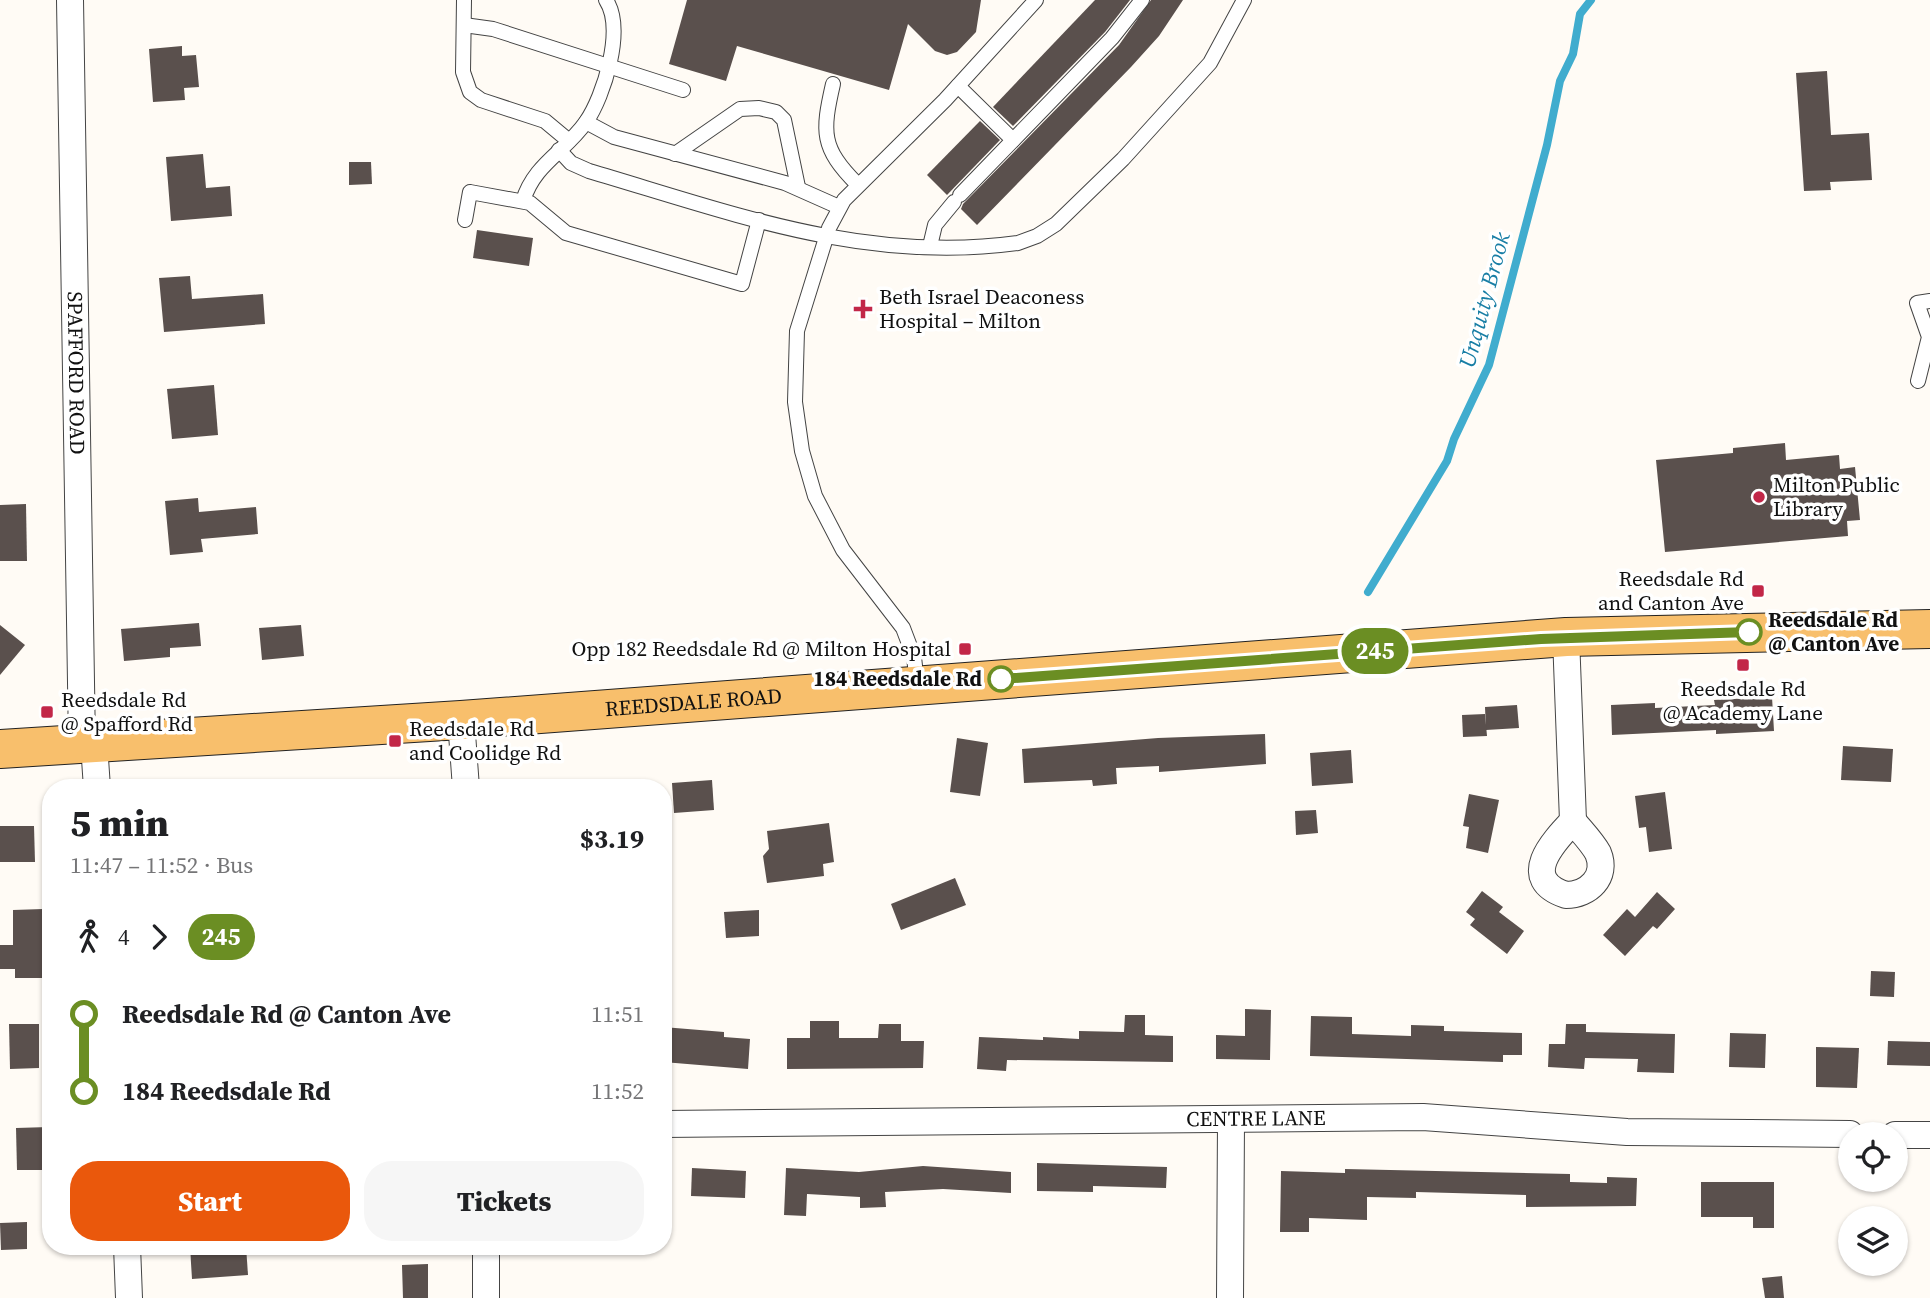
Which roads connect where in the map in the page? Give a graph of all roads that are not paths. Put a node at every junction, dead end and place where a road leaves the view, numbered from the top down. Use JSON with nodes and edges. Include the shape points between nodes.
{"nodes":[{"id":1,"x":71,"y":0,"type":"edge"},
{"id":2,"x":464,"y":0,"type":"edge"},
{"id":3,"x":606,"y":0,"type":"edge"},
{"id":4,"x":1036,"y":0,"type":"edge"},
{"id":5,"x":1142,"y":0,"type":"edge"},
{"id":6,"x":1244,"y":0,"type":"edge"},
{"id":7,"x":464,"y":25,"type":"junction"},
{"id":8,"x":608,"y":65,"type":"junction"},
{"id":9,"x":833,"y":83,"type":"dead end"},
{"id":10,"x":958,"y":86,"type":"junction"},
{"id":11,"x":684,"y":90,"type":"dead end"},
{"id":12,"x":586,"y":122,"type":"junction"},
{"id":13,"x":1013,"y":140,"type":"junction"},
{"id":14,"x":564,"y":145,"type":"junction"},
{"id":15,"x":676,"y":154,"type":"junction"},
{"id":16,"x":857,"y":184,"type":"junction"},
{"id":17,"x":798,"y":187,"type":"junction"},
{"id":18,"x":523,"y":201,"type":"junction"},
{"id":19,"x":839,"y":207,"type":"junction"},
{"id":20,"x":465,"y":220,"type":"dead end"},
{"id":21,"x":759,"y":220,"type":"junction"},
{"id":22,"x":826,"y":238,"type":"junction"},
{"id":23,"x":930,"y":246,"type":"junction"},
{"id":24,"x":1924,"y":302,"type":"edge"},
{"id":25,"x":1924,"y":379,"type":"edge"},
{"id":26,"x":1930,"y":629,"type":"edge"},
{"id":27,"x":1566,"y":637,"type":"junction"},
{"id":28,"x":918,"y":686,"type":"junction"},
{"id":29,"x":461,"y":720,"type":"junction"},
{"id":30,"x":88,"y":744,"type":"junction"},
{"id":31,"x":0,"y":749,"type":"edge"},
{"id":32,"x":95,"y":779,"type":"edge"},
{"id":33,"x":465,"y":779,"type":"edge"},
{"id":34,"x":1573,"y":821,"type":"dead end"},
{"id":35,"x":1231,"y":1119,"type":"junction"},
{"id":36,"x":672,"y":1124,"type":"edge"},
{"id":37,"x":1838,"y":1134,"type":"edge"},
{"id":38,"x":1908,"y":1135,"type":"edge"},
{"id":39,"x":1930,"y":1135,"type":"edge"},
{"id":40,"x":127,"y":1255,"type":"edge"},
{"id":41,"x":486,"y":1255,"type":"edge"},
{"id":42,"x":129,"y":1298,"type":"edge"},
{"id":43,"x":486,"y":1298,"type":"edge"},
{"id":44,"x":1230,"y":1298,"type":"edge"}],
"edges":[{"from":1,"to":30,"type":"street","name":"SPAFFORD ROAD"},
{"from":2,"to":7,"type":"lane"},
{"from":3,"to":8,"type":"lane","via":[[614,22]]},
{"from":4,"to":10,"type":"lane"},
{"from":5,"to":13,"type":"lane","via":[[1112,38]]},
{"from":6,"to":23,"type":"lane","via":[[1201,75],[1056,224],[1018,243]]},
{"from":7,"to":8,"type":"lane","via":[[492,29]]},
{"from":7,"to":14,"type":"lane","via":[[463,72],[470,92],[545,121]]},
{"from":8,"to":11,"type":"lane"},
{"from":8,"to":12,"type":"lane"},
{"from":9,"to":16,"type":"lane","via":[[826,115],[827,143],[833,158]]},
{"from":10,"to":13,"type":"lane"},
{"from":10,"to":16,"type":"lane"},
{"from":12,"to":14,"type":"lane"},
{"from":12,"to":15,"type":"lane","via":[[614,137]]},
{"from":13,"to":23,"type":"lane","via":[[935,225]]},
{"from":14,"to":18,"type":"lane","via":[[539,168]]},
{"from":14,"to":21,"type":"lane","via":[[571,163],[589,171]]},
{"from":15,"to":17,"type":"lane"},
{"from":15,"to":17,"type":"lane","via":[[740,109],[758,107],[776,112],[784,120]]},
{"from":16,"to":19,"type":"lane"},
{"from":17,"to":19,"type":"lane"},
{"from":18,"to":20,"type":"lane","via":[[470,192]]},
{"from":18,"to":21,"type":"lane","via":[[574,236],[742,284]]},
{"from":19,"to":22,"type":"lane"},
{"from":21,"to":22,"type":"lane"},
{"from":22,"to":23,"type":"lane","via":[[881,247]]},
{"from":22,"to":28,"type":"lane","via":[[795,346],[802,451],[836,538],[908,637]]},
{"from":24,"to":25,"type":"lane","via":[[1929,337]]},
{"from":26,"to":27,"type":"main road","name":"REEDSDALE ROAD"},
{"from":27,"to":28,"type":"main road","name":"REEDSDALE ROAD"},
{"from":27,"to":34,"type":"street"},
{"from":28,"to":29,"type":"main road","name":"REEDSDALE ROAD"},
{"from":29,"to":30,"type":"main road","name":"REEDSDALE ROAD"},
{"from":29,"to":33,"type":"street"},
{"from":30,"to":31,"type":"main road","name":"REEDSDALE ROAD"},
{"from":30,"to":32,"type":"street","name":"SPAFFORD ROAD"},
{"from":35,"to":36,"type":"street","name":"CENTRE LANE"},
{"from":35,"to":37,"type":"street","name":"CENTRE LANE","via":[[1457,1118],[1627,1132]]},
{"from":35,"to":44,"type":"street"},
{"from":38,"to":39,"type":"street"},
{"from":40,"to":42,"type":"street"},
{"from":41,"to":43,"type":"street"}]}
